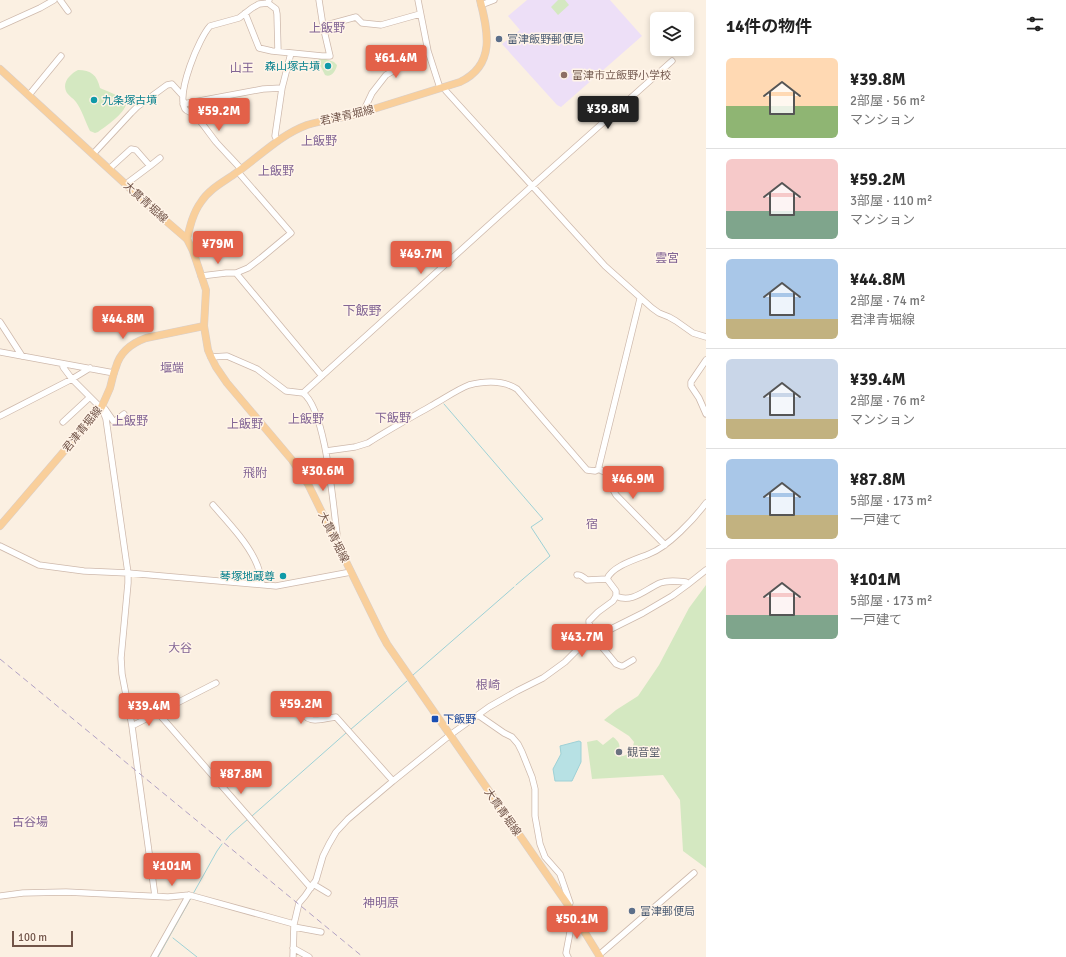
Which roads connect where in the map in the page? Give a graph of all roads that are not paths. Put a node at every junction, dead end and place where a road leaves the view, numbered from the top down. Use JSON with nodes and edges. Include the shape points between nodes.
{"nodes":[{"id":1,"x":54,"y":0,"type":"edge"},
{"id":2,"x":60,"y":0,"type":"edge"},
{"id":3,"x":319,"y":0,"type":"edge"},
{"id":4,"x":418,"y":0,"type":"edge"},
{"id":5,"x":494,"y":0,"type":"edge"},
{"id":6,"x":269,"y":1,"type":"edge"},
{"id":7,"x":481,"y":2,"type":"edge"},
{"id":8,"x":68,"y":11,"type":"dead end"},
{"id":9,"x":245,"y":13,"type":"junction"},
{"id":10,"x":420,"y":14,"type":"junction"},
{"id":11,"x":0,"y":26,"type":"edge"},
{"id":12,"x":323,"y":26,"type":"junction"},
{"id":13,"x":278,"y":51,"type":"junction"},
{"id":14,"x":428,"y":51,"type":"junction"},
{"id":15,"x":291,"y":52,"type":"junction"},
{"id":16,"x":61,"y":56,"type":"dead end"},
{"id":17,"x":672,"y":61,"type":"dead end"},
{"id":18,"x":0,"y":69,"type":"edge"},
{"id":19,"x":282,"y":88,"type":"junction"},
{"id":20,"x":442,"y":88,"type":"junction"},
{"id":21,"x":29,"y":95,"type":"junction"},
{"id":22,"x":182,"y":95,"type":"junction"},
{"id":23,"x":183,"y":104,"type":"junction"},
{"id":24,"x":364,"y":112,"type":"junction"},
{"id":25,"x":277,"y":140,"type":"junction"},
{"id":26,"x":94,"y":154,"type":"junction"},
{"id":27,"x":160,"y":158,"type":"dead end"},
{"id":28,"x":150,"y":166,"type":"junction"},
{"id":29,"x":109,"y":168,"type":"junction"},
{"id":30,"x":239,"y":171,"type":"junction"},
{"id":31,"x":126,"y":184,"type":"junction"},
{"id":32,"x":532,"y":186,"type":"junction"},
{"id":33,"x":187,"y":239,"type":"junction"},
{"id":34,"x":236,"y":273,"type":"junction"},
{"id":35,"x":201,"y":276,"type":"junction"},
{"id":36,"x":640,"y":299,"type":"junction"},
{"id":37,"x":0,"y":322,"type":"edge"},
{"id":38,"x":204,"y":326,"type":"junction"},
{"id":39,"x":706,"y":337,"type":"edge"},
{"id":40,"x":2,"y":351,"type":"edge"},
{"id":41,"x":22,"y":356,"type":"junction"},
{"id":42,"x":211,"y":357,"type":"junction"},
{"id":43,"x":706,"y":360,"type":"edge"},
{"id":44,"x":62,"y":364,"type":"junction"},
{"id":45,"x":90,"y":368,"type":"junction"},
{"id":46,"x":114,"y":372,"type":"junction"},
{"id":47,"x":322,"y":376,"type":"junction"},
{"id":48,"x":72,"y":379,"type":"junction"},
{"id":49,"x":303,"y":393,"type":"junction"},
{"id":50,"x":90,"y":396,"type":"junction"},
{"id":51,"x":101,"y":407,"type":"junction"},
{"id":52,"x":124,"y":414,"type":"dead end"},
{"id":53,"x":706,"y":414,"type":"edge"},
{"id":54,"x":0,"y":416,"type":"edge"},
{"id":55,"x":63,"y":422,"type":"dead end"},
{"id":56,"x":326,"y":451,"type":"junction"},
{"id":57,"x":599,"y":468,"type":"junction"},
{"id":58,"x":706,"y":503,"type":"edge"},
{"id":59,"x":213,"y":505,"type":"dead end"},
{"id":60,"x":0,"y":526,"type":"edge"},
{"id":61,"x":336,"y":541,"type":"junction"},
{"id":62,"x":665,"y":545,"type":"junction"},
{"id":63,"x":0,"y":546,"type":"edge"},
{"id":64,"x":706,"y":570,"type":"edge"},
{"id":65,"x":128,"y":572,"type":"junction"},
{"id":66,"x":351,"y":572,"type":"junction"},
{"id":67,"x":577,"y":575,"type":"dead end"},
{"id":68,"x":607,"y":579,"type":"junction"},
{"id":69,"x":262,"y":584,"type":"junction"},
{"id":70,"x":687,"y":585,"type":"junction"},
{"id":71,"x":616,"y":596,"type":"junction"},
{"id":72,"x":593,"y":639,"type":"junction"},
{"id":73,"x":633,"y":660,"type":"dead end"},
{"id":74,"x":216,"y":683,"type":"dead end"},
{"id":75,"x":304,"y":697,"type":"dead end"},
{"id":76,"x":158,"y":713,"type":"junction"},
{"id":77,"x":478,"y":715,"type":"junction"},
{"id":78,"x":132,"y":726,"type":"junction"},
{"id":79,"x":450,"y":735,"type":"junction"},
{"id":80,"x":393,"y":781,"type":"junction"},
{"id":81,"x":694,"y":873,"type":"dead end"},
{"id":82,"x":312,"y":886,"type":"junction"},
{"id":83,"x":328,"y":893,"type":"dead end"},
{"id":84,"x":189,"y":895,"type":"junction"},
{"id":85,"x":0,"y":896,"type":"edge"},
{"id":86,"x":155,"y":896,"type":"junction"},
{"id":87,"x":568,"y":906,"type":"junction"},
{"id":88,"x":578,"y":922,"type":"junction"},
{"id":89,"x":294,"y":925,"type":"junction"},
{"id":90,"x":320,"y":932,"type":"dead end"},
{"id":91,"x":293,"y":948,"type":"junction"},
{"id":92,"x":599,"y":956,"type":"edge"},
{"id":93,"x":154,"y":957,"type":"edge"},
{"id":94,"x":293,"y":957,"type":"edge"},
{"id":95,"x":308,"y":957,"type":"edge"},
{"id":96,"x":568,"y":957,"type":"edge"}],
"edges":[{"from":1,"to":11,"type":"street"},
{"from":2,"to":8,"type":"street"},
{"from":3,"to":12,"type":"street"},
{"from":4,"to":10,"type":"street"},
{"from":5,"to":7,"type":"street"},
{"from":6,"to":9,"type":"street"},
{"from":6,"to":13,"type":"street","via":[[277,14]]},
{"from":7,"to":20,"type":"main road","name":"君津青堀線","via":[[488,40],[484,59],[472,75]]},
{"from":9,"to":13,"type":"street","via":[[259,48]]},
{"from":9,"to":22,"type":"street","via":[[239,18],[208,28],[190,63]]},
{"from":10,"to":12,"type":"street","via":[[381,25],[362,23],[356,17]]},
{"from":10,"to":14,"type":"street"},
{"from":12,"to":15,"type":"street","via":[[330,56]]},
{"from":13,"to":15,"type":"street"},
{"from":14,"to":20,"type":"street"},
{"from":14,"to":24,"type":"street","via":[[386,75],[372,93]]},
{"from":15,"to":19,"type":"street"},
{"from":16,"to":21,"type":"street"},
{"from":17,"to":32,"type":"street"},
{"from":18,"to":21,"type":"main road","name":"大貫青堀線"},
{"from":19,"to":23,"type":"street","via":[[263,89]]},
{"from":19,"to":25,"type":"street","via":[[275,136]]},
{"from":20,"to":24,"type":"main road","name":"君津青堀線"},
{"from":20,"to":32,"type":"street"},
{"from":21,"to":26,"type":"main road","name":"大貫青堀線"},
{"from":22,"to":23,"type":"street"},
{"from":22,"to":26,"type":"street","via":[[172,84],[167,85],[134,110]]},
{"from":23,"to":30,"type":"street"},
{"from":24,"to":25,"type":"main road","name":"君津青堀線","via":[[308,125]]},
{"from":25,"to":30,"type":"main road","name":"君津青堀線"},
{"from":26,"to":29,"type":"main road","name":"大貫青堀線"},
{"from":27,"to":28,"type":"street"},
{"from":28,"to":29,"type":"street","via":[[136,150],[131,149]]},
{"from":28,"to":31,"type":"street"},
{"from":29,"to":31,"type":"main road","name":"大貫青堀線"},
{"from":30,"to":33,"type":"main road","name":"君津青堀線","via":[[201,201],[195,211]]},
{"from":30,"to":34,"type":"street","via":[[291,233],[248,268]]},
{"from":31,"to":33,"type":"main road","name":"大貫青堀線"},
{"from":32,"to":36,"type":"street","via":[[605,266]]},
{"from":32,"to":47,"type":"street"},
{"from":33,"to":35,"type":"main road","name":"大貫青堀線"},
{"from":34,"to":35,"type":"street"},
{"from":34,"to":47,"type":"street"},
{"from":35,"to":38,"type":"main road","name":"大貫青堀線","via":[[206,294]]},
{"from":36,"to":39,"type":"street","via":[[693,333]]},
{"from":36,"to":57,"type":"street"},
{"from":37,"to":41,"type":"street"},
{"from":38,"to":42,"type":"main road","name":"大貫青堀線"},
{"from":38,"to":46,"type":"main road","name":"君津青堀線","via":[[138,341],[120,357]]},
{"from":40,"to":41,"type":"street"},
{"from":41,"to":44,"type":"street"},
{"from":42,"to":49,"type":"street","via":[[227,356],[257,369],[286,391]]},
{"from":42,"to":61,"type":"main road","name":"大貫青堀線","via":[[227,382],[299,470]]},
{"from":43,"to":53,"type":"street","via":[[691,382]]},
{"from":44,"to":45,"type":"street"},
{"from":44,"to":48,"type":"street"},
{"from":45,"to":46,"type":"street"},
{"from":45,"to":48,"type":"street"},
{"from":46,"to":51,"type":"main road","name":"君津青堀線"},
{"from":47,"to":49,"type":"street"},
{"from":48,"to":50,"type":"street"},
{"from":48,"to":54,"type":"street"},
{"from":49,"to":56,"type":"street","via":[[310,400],[316,413]]},
{"from":50,"to":51,"type":"street"},
{"from":50,"to":55,"type":"street"},
{"from":51,"to":52,"type":"street","via":[[113,421]]},
{"from":51,"to":60,"type":"main road","name":"君津青堀線"},
{"from":51,"to":65,"type":"street","via":[[106,418]]},
{"from":56,"to":57,"type":"street","via":[[368,443],[468,386],[490,382],[512,385],[587,470],[595,471]]},
{"from":56,"to":61,"type":"street"},
{"from":57,"to":62,"type":"street","via":[[614,475],[612,488],[616,495]]},
{"from":58,"to":62,"type":"street"},
{"from":59,"to":69,"type":"street","via":[[247,546],[255,560]]},
{"from":61,"to":66,"type":"main road","name":"大貫青堀線"},
{"from":62,"to":68,"type":"street","via":[[617,568]]},
{"from":63,"to":65,"type":"street","via":[[39,565]]},
{"from":64,"to":70,"type":"street"},
{"from":65,"to":69,"type":"street"},
{"from":65,"to":78,"type":"street","via":[[121,658]]},
{"from":66,"to":69,"type":"street","via":[[276,586]]},
{"from":66,"to":79,"type":"main road","name":"大貫青堀線","via":[[384,638]]},
{"from":67,"to":68,"type":"street","via":[[587,580]]},
{"from":68,"to":71,"type":"street","via":[[616,591]]},
{"from":70,"to":71,"type":"street","via":[[686,582],[669,581],[631,598],[621,599]]},
{"from":70,"to":72,"type":"street","via":[[643,613]]},
{"from":71,"to":72,"type":"street","via":[[588,621]]},
{"from":72,"to":73,"type":"street","via":[[618,665],[625,665]]},
{"from":72,"to":77,"type":"street","via":[[543,678]]},
{"from":74,"to":76,"type":"street"},
{"from":75,"to":80,"type":"street","via":[[301,701],[306,718],[323,720],[336,717]]},
{"from":76,"to":78,"type":"street"},
{"from":76,"to":82,"type":"street"},
{"from":77,"to":79,"type":"street"},
{"from":77,"to":87,"type":"street","via":[[512,737],[522,752],[535,789],[535,816],[540,844],[544,857],[560,874],[570,903]]},
{"from":78,"to":86,"type":"street"},
{"from":79,"to":80,"type":"street"},
{"from":79,"to":87,"type":"main road","name":"大貫青堀線"},
{"from":80,"to":82,"type":"street","via":[[363,805],[336,832],[323,856]]},
{"from":81,"to":92,"type":"street"},
{"from":82,"to":83,"type":"street"},
{"from":82,"to":89,"type":"street","via":[[299,903]]},
{"from":84,"to":86,"type":"street"},
{"from":84,"to":89,"type":"street"},
{"from":84,"to":93,"type":"street"},
{"from":85,"to":86,"type":"street","via":[[66,892]]},
{"from":87,"to":88,"type":"main road","name":"大貫青堀線"},
{"from":88,"to":92,"type":"main road","name":"大貫青堀線"},
{"from":88,"to":96,"type":"street","via":[[571,927],[566,954]]},
{"from":89,"to":90,"type":"street"},
{"from":89,"to":91,"type":"street"},
{"from":91,"to":94,"type":"street"},
{"from":91,"to":95,"type":"street"}]}
